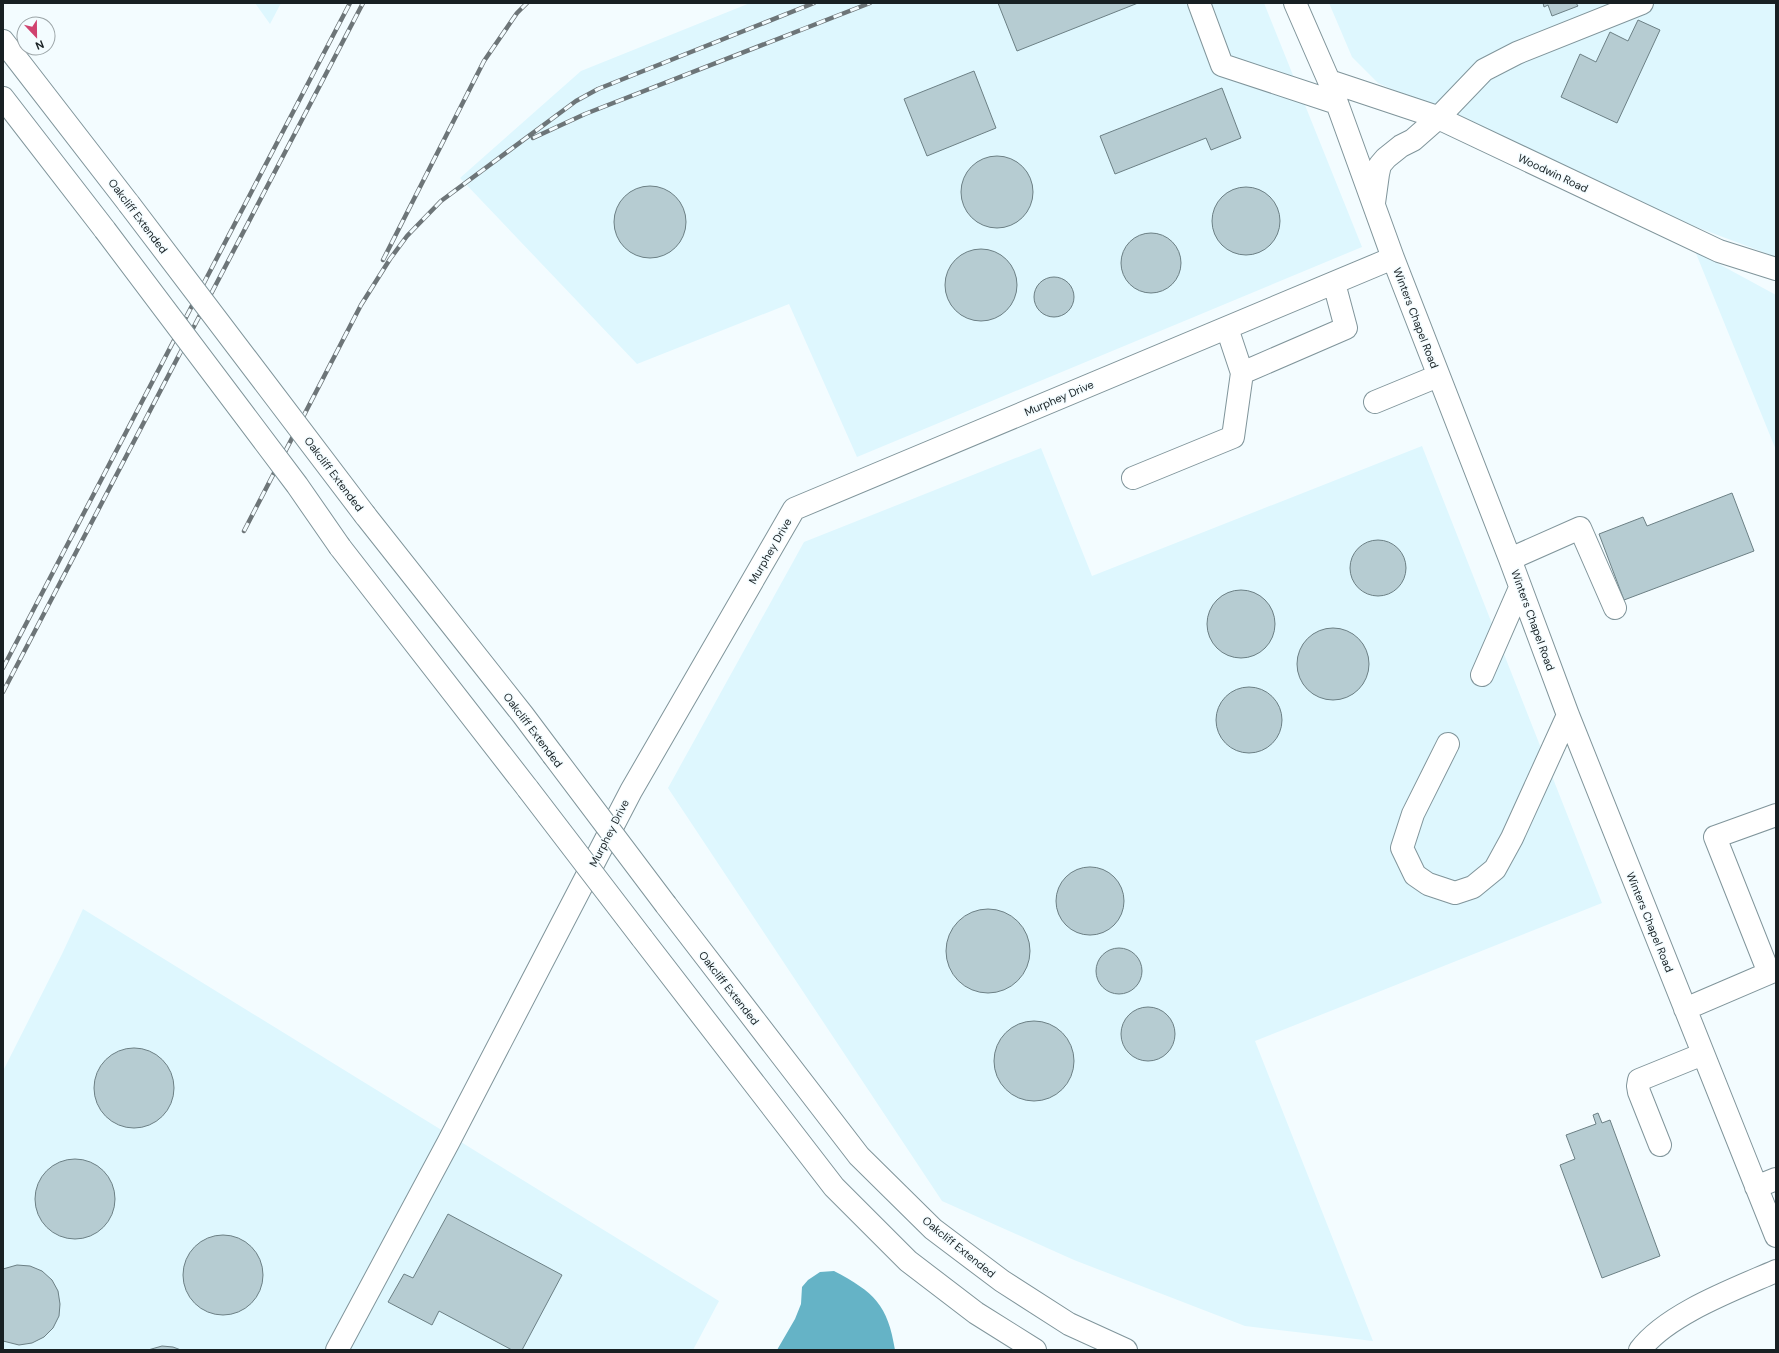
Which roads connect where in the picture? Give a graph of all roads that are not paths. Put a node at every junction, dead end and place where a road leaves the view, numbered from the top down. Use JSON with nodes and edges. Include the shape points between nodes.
{"nodes":[{"id":1,"x":1199,"y":3,"type":"edge"},
{"id":2,"x":1295,"y":3,"type":"edge"},
{"id":3,"x":1642,"y":3,"type":"edge"},
{"id":4,"x":3,"y":41,"type":"edge"},
{"id":5,"x":1329,"y":81,"type":"junction"},
{"id":6,"x":3,"y":98,"type":"edge"},
{"id":7,"x":1337,"y":103,"type":"junction"},
{"id":8,"x":3,"y":117,"type":"edge"},
{"id":9,"x":1438,"y":118,"type":"junction"},
{"id":10,"x":24,"y":125,"type":"junction"},
{"id":11,"x":1374,"y":206,"type":"junction"},
{"id":12,"x":1393,"y":258,"type":"junction"},
{"id":13,"x":1776,"y":269,"type":"edge"},
{"id":14,"x":1334,"y":283,"type":"junction"},
{"id":15,"x":1227,"y":328,"type":"junction"},
{"id":16,"x":1242,"y":373,"type":"junction"},
{"id":17,"x":1438,"y":376,"type":"junction"},
{"id":18,"x":1375,"y":402,"type":"dead end"},
{"id":19,"x":1133,"y":478,"type":"dead end"},
{"id":20,"x":1510,"y":559,"type":"junction"},
{"id":21,"x":1520,"y":588,"type":"junction"},
{"id":22,"x":1615,"y":608,"type":"dead end"},
{"id":23,"x":1482,"y":675,"type":"dead end"},
{"id":24,"x":1568,"y":715,"type":"junction"},
{"id":25,"x":1448,"y":744,"type":"dead end"},
{"id":26,"x":1776,"y":815,"type":"edge"},
{"id":27,"x":1772,"y":972,"type":"edge"},
{"id":28,"x":1685,"y":1009,"type":"junction"},
{"id":29,"x":1703,"y":1054,"type":"junction"},
{"id":30,"x":1660,"y":1145,"type":"dead end"},
{"id":31,"x":1776,"y":1179,"type":"edge"},
{"id":32,"x":1756,"y":1187,"type":"junction"},
{"id":33,"x":1776,"y":1234,"type":"edge"},
{"id":34,"x":1776,"y":1271,"type":"edge"},
{"id":35,"x":337,"y":1350,"type":"edge"},
{"id":36,"x":1035,"y":1350,"type":"edge"},
{"id":37,"x":1126,"y":1350,"type":"edge"},
{"id":38,"x":1640,"y":1350,"type":"edge"}],
"edges":[{"from":1,"to":7,"type":"main road","via":[[1222,65]]},
{"from":2,"to":5,"type":"main road","name":"Winters Chapel Road"},
{"from":3,"to":9,"type":"main road","via":[[1517,53],[1484,70]]},
{"from":4,"to":37,"type":"main road","name":"Oakcliff Extended","bridge":true,"via":[[365,515],[523,715],[859,1156],[933,1229],[1002,1281],[1062,1320]]},
{"from":5,"to":7,"type":"main road","name":"Winters Chapel Road"},
{"from":5,"to":9,"type":"main road","name":"Woodwin Road"},
{"from":6,"to":10,"type":"main road"},
{"from":7,"to":11,"type":"main road","name":"Winters Chapel Road"},
{"from":8,"to":10,"type":"main road"},
{"from":9,"to":11,"type":"main road","via":[[1380,165]]},
{"from":9,"to":13,"type":"main road","name":"Woodwin Road","via":[[1719,251]]},
{"from":10,"to":36,"type":"main road","bridge":true,"via":[[297,485],[340,547],[834,1187],[908,1260],[976,1313]]},
{"from":11,"to":12,"type":"main road","name":"Winters Chapel Road"},
{"from":12,"to":14,"type":"main road","name":"Murphey Drive"},
{"from":12,"to":17,"type":"main road","name":"Winters Chapel Road"},
{"from":14,"to":15,"type":"main road","name":"Murphey Drive"},
{"from":14,"to":16,"type":"main road","via":[[1346,328]]},
{"from":15,"to":16,"type":"main road"},
{"from":15,"to":35,"type":"main road","name":"Murphey Drive","via":[[794,509],[631,791]]},
{"from":16,"to":19,"type":"main road","via":[[1233,438]]},
{"from":17,"to":18,"type":"main road"},
{"from":17,"to":20,"type":"main road","name":"Winters Chapel Road"},
{"from":20,"to":21,"type":"main road","name":"Winters Chapel Road"},
{"from":20,"to":22,"type":"main road","via":[[1580,528]]},
{"from":21,"to":23,"type":"main road"},
{"from":21,"to":24,"type":"main road","name":"Winters Chapel Road"},
{"from":24,"to":25,"type":"main road","via":[[1512,838],[1494,869],[1473,887],[1455,892],[1428,884],[1415,874],[1402,848],[1413,814]]},
{"from":24,"to":28,"type":"main road","name":"Winters Chapel Road"},
{"from":26,"to":27,"type":"main road","via":[[1715,837]]},
{"from":27,"to":28,"type":"main road"},
{"from":28,"to":29,"type":"main road","name":"Winters Chapel Road"},
{"from":29,"to":30,"type":"main road","via":[[1639,1080],[1639,1092]]},
{"from":29,"to":32,"type":"main road","name":"Winters Chapel Road"},
{"from":31,"to":32,"type":"main road"},
{"from":32,"to":33,"type":"main road","name":"Winters Chapel Road"},
{"from":34,"to":38,"type":"main road","via":[[1701,1304],[1662,1329]]}]}
